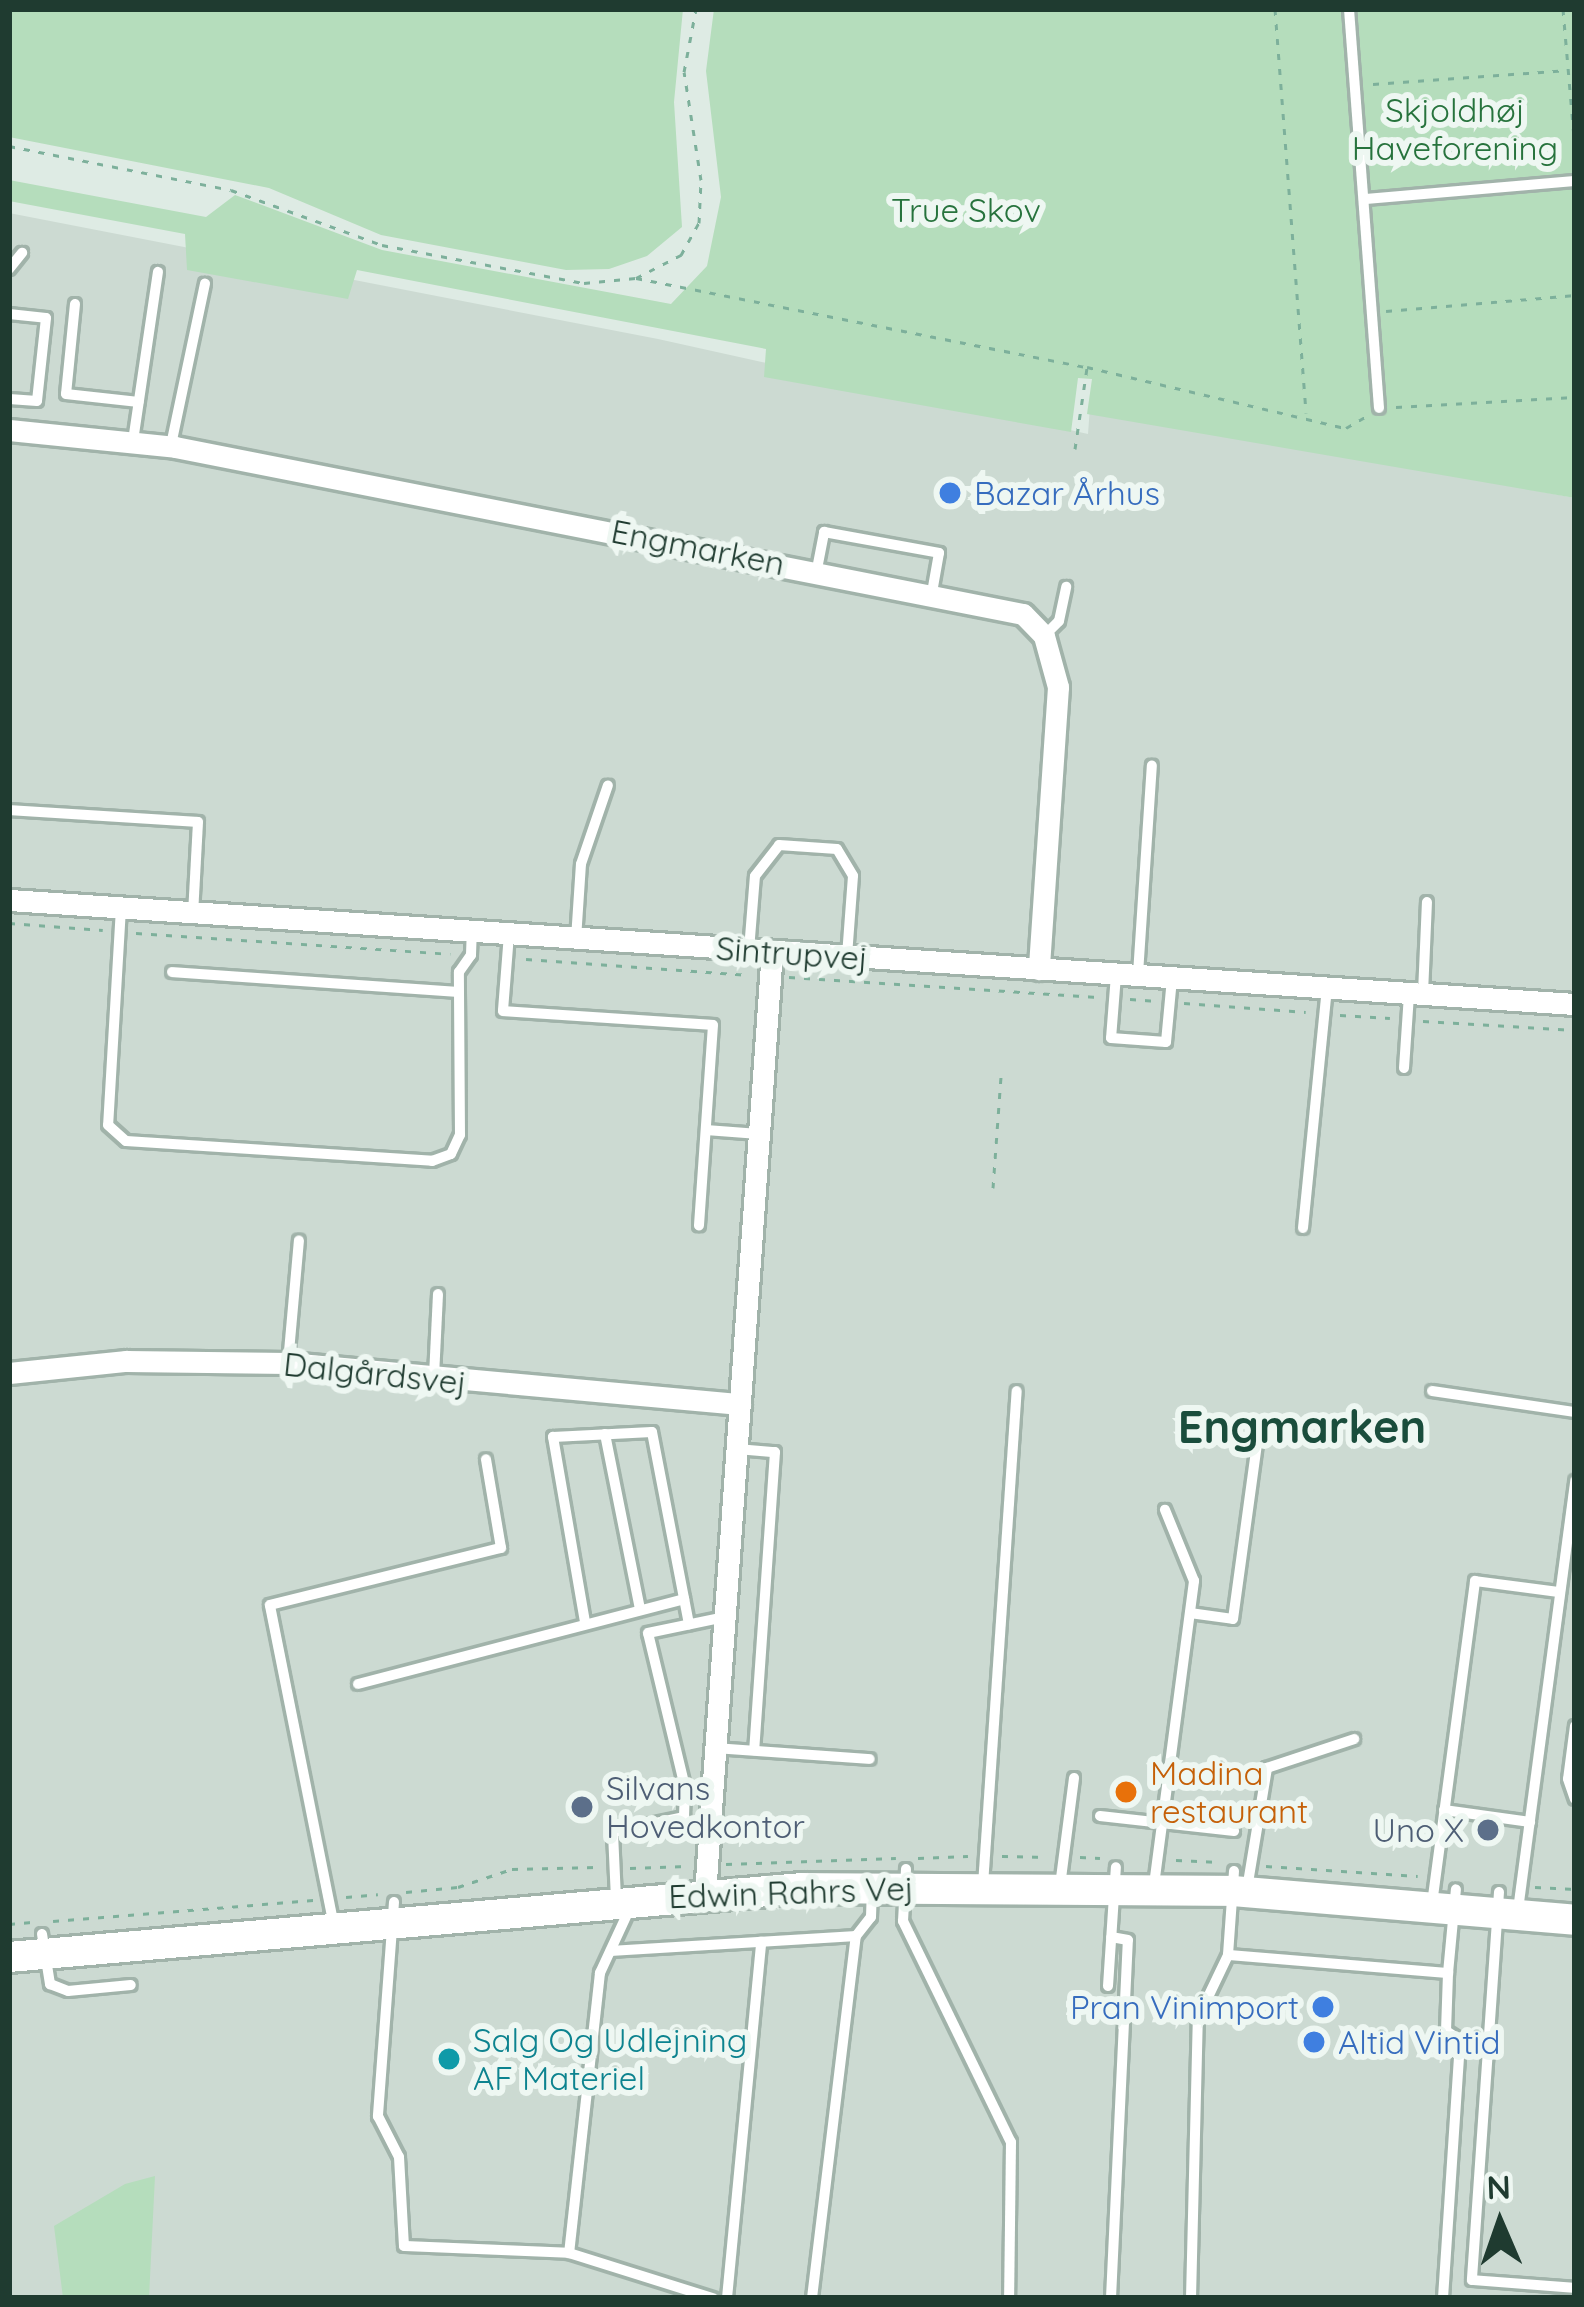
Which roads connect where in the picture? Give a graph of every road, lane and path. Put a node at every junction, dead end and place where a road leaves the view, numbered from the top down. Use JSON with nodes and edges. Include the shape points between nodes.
{"nodes":[{"id":1,"x":695,"y":9,"type":"edge"},
{"id":2,"x":1274,"y":9,"type":"edge"},
{"id":3,"x":1349,"y":9,"type":"edge"},
{"id":4,"x":1563,"y":9,"type":"edge"},
{"id":5,"x":1568,"y":70,"type":"junction"},
{"id":6,"x":1355,"y":86,"type":"junction"},
{"id":7,"x":9,"y":146,"type":"edge"},
{"id":8,"x":1575,"y":148,"type":"edge"},
{"id":9,"x":1575,"y":181,"type":"edge"},
{"id":10,"x":1365,"y":199,"type":"junction"},
{"id":11,"x":22,"y":253,"type":"dead end"},
{"id":12,"x":9,"y":269,"type":"edge"},
{"id":13,"x":158,"y":272,"type":"dead end"},
{"id":14,"x":636,"y":278,"type":"junction"},
{"id":15,"x":205,"y":284,"type":"dead end"},
{"id":16,"x":1575,"y":295,"type":"edge"},
{"id":17,"x":75,"y":304,"type":"dead end"},
{"id":18,"x":1374,"y":312,"type":"junction"},
{"id":19,"x":9,"y":314,"type":"edge"},
{"id":20,"x":1087,"y":367,"type":"junction"},
{"id":21,"x":1575,"y":397,"type":"edge"},
{"id":22,"x":9,"y":398,"type":"edge"},
{"id":23,"x":139,"y":402,"type":"junction"},
{"id":24,"x":1379,"y":408,"type":"junction"},
{"id":25,"x":1306,"y":415,"type":"junction"},
{"id":26,"x":9,"y":430,"type":"edge"},
{"id":27,"x":133,"y":443,"type":"junction"},
{"id":28,"x":171,"y":447,"type":"junction"},
{"id":29,"x":1075,"y":449,"type":"dead end"},
{"id":30,"x":817,"y":569,"type":"junction"},
{"id":31,"x":1066,"y":587,"type":"dead end"},
{"id":32,"x":932,"y":591,"type":"junction"},
{"id":33,"x":1044,"y":636,"type":"junction"},
{"id":34,"x":1152,"y":765,"type":"dead end"},
{"id":35,"x":608,"y":785,"type":"dead end"},
{"id":36,"x":9,"y":810,"type":"edge"},
{"id":37,"x":9,"y":900,"type":"edge"},
{"id":38,"x":1427,"y":902,"type":"dead end"},
{"id":39,"x":121,"y":908,"type":"junction"},
{"id":40,"x":193,"y":913,"type":"junction"},
{"id":41,"x":472,"y":932,"type":"junction"},
{"id":42,"x":508,"y":934,"type":"junction"},
{"id":43,"x":576,"y":938,"type":"junction"},
{"id":44,"x":761,"y":951,"type":"junction"},
{"id":45,"x":847,"y":956,"type":"junction"},
{"id":46,"x":1039,"y":969,"type":"junction"},
{"id":47,"x":172,"y":972,"type":"dead end"},
{"id":48,"x":1127,"y":976,"type":"junction"},
{"id":49,"x":1172,"y":979,"type":"junction"},
{"id":50,"x":1327,"y":989,"type":"junction"},
{"id":51,"x":457,"y":992,"type":"junction"},
{"id":52,"x":1416,"y":996,"type":"junction"},
{"id":53,"x":1575,"y":1004,"type":"edge"},
{"id":54,"x":1404,"y":1068,"type":"dead end"},
{"id":55,"x":1001,"y":1076,"type":"dead end"},
{"id":56,"x":706,"y":1130,"type":"junction"},
{"id":57,"x":759,"y":1134,"type":"junction"},
{"id":58,"x":994,"y":1188,"type":"dead end"},
{"id":59,"x":699,"y":1226,"type":"dead end"},
{"id":60,"x":1303,"y":1228,"type":"dead end"},
{"id":61,"x":299,"y":1240,"type":"dead end"},
{"id":62,"x":438,"y":1294,"type":"dead end"},
{"id":63,"x":288,"y":1363,"type":"junction"},
{"id":64,"x":9,"y":1373,"type":"edge"},
{"id":65,"x":434,"y":1379,"type":"junction"},
{"id":66,"x":1432,"y":1390,"type":"dead end"},
{"id":67,"x":1017,"y":1391,"type":"dead end"},
{"id":68,"x":740,"y":1404,"type":"junction"},
{"id":69,"x":1575,"y":1412,"type":"edge"},
{"id":70,"x":605,"y":1434,"type":"junction"},
{"id":71,"x":1258,"y":1436,"type":"dead end"},
{"id":72,"x":737,"y":1449,"type":"junction"},
{"id":73,"x":486,"y":1459,"type":"dead end"},
{"id":74,"x":1575,"y":1481,"type":"edge"},
{"id":75,"x":1165,"y":1510,"type":"dead end"},
{"id":76,"x":1559,"y":1592,"type":"junction"},
{"id":77,"x":684,"y":1599,"type":"junction"},
{"id":78,"x":640,"y":1609,"type":"junction"},
{"id":79,"x":1190,"y":1613,"type":"junction"},
{"id":80,"x":725,"y":1617,"type":"junction"},
{"id":81,"x":585,"y":1622,"type":"junction"},
{"id":82,"x":689,"y":1624,"type":"junction"},
{"id":83,"x":358,"y":1684,"type":"dead end"},
{"id":84,"x":1575,"y":1726,"type":"edge"},
{"id":85,"x":1354,"y":1739,"type":"dead end"},
{"id":86,"x":716,"y":1748,"type":"junction"},
{"id":87,"x":754,"y":1750,"type":"junction"},
{"id":88,"x":870,"y":1759,"type":"dead end"},
{"id":89,"x":1074,"y":1778,"type":"dead end"},
{"id":90,"x":1575,"y":1799,"type":"edge"},
{"id":91,"x":1444,"y":1810,"type":"junction"},
{"id":92,"x":1100,"y":1816,"type":"dead end"},
{"id":93,"x":1529,"y":1822,"type":"junction"},
{"id":94,"x":1162,"y":1824,"type":"junction"},
{"id":95,"x":1234,"y":1832,"type":"dead end"},
{"id":96,"x":1061,"y":1876,"type":"junction"},
{"id":97,"x":984,"y":1877,"type":"junction"},
{"id":98,"x":1116,"y":1877,"type":"junction"},
{"id":99,"x":905,"y":1878,"type":"junction"},
{"id":100,"x":1155,"y":1878,"type":"junction"},
{"id":101,"x":1240,"y":1882,"type":"junction"},
{"id":102,"x":706,"y":1884,"type":"junction"},
{"id":103,"x":872,"y":1887,"type":"junction"},
{"id":104,"x":621,"y":1893,"type":"junction"},
{"id":105,"x":1444,"y":1897,"type":"junction"},
{"id":106,"x":1575,"y":1900,"type":"edge"},
{"id":107,"x":1508,"y":1903,"type":"junction"},
{"id":108,"x":394,"y":1911,"type":"junction"},
{"id":109,"x":332,"y":1917,"type":"junction"},
{"id":110,"x":1575,"y":1920,"type":"edge"},
{"id":111,"x":856,"y":1936,"type":"junction"},
{"id":112,"x":1111,"y":1936,"type":"junction"},
{"id":113,"x":9,"y":1937,"type":"edge"},
{"id":114,"x":761,"y":1942,"type":"junction"},
{"id":115,"x":43,"y":1944,"type":"junction"},
{"id":116,"x":611,"y":1951,"type":"junction"},
{"id":117,"x":1228,"y":1955,"type":"junction"},
{"id":118,"x":9,"y":1957,"type":"edge"},
{"id":119,"x":1448,"y":1973,"type":"junction"},
{"id":120,"x":131,"y":1985,"type":"dead end"},
{"id":121,"x":1108,"y":1986,"type":"dead end"},
{"id":122,"x":569,"y":2253,"type":"junction"},
{"id":123,"x":1575,"y":2288,"type":"edge"},
{"id":124,"x":713,"y":2298,"type":"edge"},
{"id":125,"x":727,"y":2298,"type":"edge"},
{"id":126,"x":812,"y":2298,"type":"edge"},
{"id":127,"x":1009,"y":2298,"type":"edge"},
{"id":128,"x":1111,"y":2298,"type":"edge"},
{"id":129,"x":1191,"y":2298,"type":"edge"},
{"id":130,"x":1443,"y":2298,"type":"edge"}],
"edges":[{"from":1,"to":14,"type":"path","via":[[684,72],[701,179],[699,223],[681,255]]},
{"from":2,"to":25,"type":"path"},
{"from":3,"to":6,"type":"lane"},
{"from":4,"to":5,"type":"path"},
{"from":5,"to":6,"type":"path"},
{"from":5,"to":8,"type":"path"},
{"from":6,"to":10,"type":"lane"},
{"from":7,"to":14,"type":"path","via":[[231,190],[382,245],[584,283]]},
{"from":9,"to":10,"type":"lane"},
{"from":10,"to":18,"type":"lane"},
{"from":11,"to":12,"type":"lane"},
{"from":13,"to":23,"type":"lane"},
{"from":14,"to":20,"type":"path"},
{"from":15,"to":28,"type":"lane"},
{"from":16,"to":18,"type":"path"},
{"from":17,"to":23,"type":"lane","via":[[66,394]]},
{"from":18,"to":24,"type":"lane"},
{"from":19,"to":22,"type":"lane","via":[[46,318],[37,401]]},
{"from":20,"to":25,"type":"path"},
{"from":20,"to":29,"type":"path"},
{"from":21,"to":24,"type":"path"},
{"from":23,"to":27,"type":"lane"},
{"from":24,"to":25,"type":"path","via":[[1346,428]]},
{"from":26,"to":27,"type":"street","name":"Engmarken"},
{"from":27,"to":28,"type":"street","name":"Engmarken"},
{"from":28,"to":30,"type":"street","name":"Engmarken"},
{"from":30,"to":32,"type":"street","name":"Engmarken"},
{"from":30,"to":32,"type":"lane","via":[[824,532],[893,544],[938,553]]},
{"from":31,"to":33,"type":"lane","via":[[1059,621]]},
{"from":32,"to":33,"type":"street","name":"Engmarken","via":[[997,603]]},
{"from":33,"to":46,"type":"street","via":[[1058,687]]},
{"from":34,"to":48,"type":"lane"},
{"from":35,"to":43,"type":"lane","via":[[581,863]]},
{"from":36,"to":40,"type":"lane","via":[[198,822]]},
{"from":37,"to":39,"type":"street","name":"Sintrupvej"},
{"from":38,"to":52,"type":"lane"},
{"from":39,"to":40,"type":"street","name":"Sintrupvej"},
{"from":39,"to":51,"type":"lane","via":[[108,1125],[126,1141],[442,1159],[460,1136]]},
{"from":40,"to":41,"type":"street","name":"Sintrupvej"},
{"from":41,"to":42,"type":"street","name":"Sintrupvej"},
{"from":41,"to":51,"type":"lane"},
{"from":42,"to":43,"type":"street","name":"Sintrupvej"},
{"from":42,"to":56,"type":"lane","via":[[503,1011],[713,1025]]},
{"from":43,"to":44,"type":"street","name":"Sintrupvej"},
{"from":44,"to":45,"type":"street","name":"Sintrupvej"},
{"from":44,"to":45,"type":"lane","via":[[755,876],[778,845],[818,847],[837,849],[853,876]]},
{"from":44,"to":57,"type":"street"},
{"from":45,"to":46,"type":"street","name":"Sintrupvej"},
{"from":46,"to":48,"type":"street","name":"Sintrupvej"},
{"from":47,"to":51,"type":"lane"},
{"from":48,"to":49,"type":"street","name":"Sintrupvej"},
{"from":48,"to":49,"type":"lane","via":[[1111,1038],[1166,1042]]},
{"from":49,"to":50,"type":"street","name":"Sintrupvej"},
{"from":50,"to":52,"type":"street","name":"Sintrupvej"},
{"from":50,"to":60,"type":"lane"},
{"from":52,"to":53,"type":"street","name":"Sintrupvej"},
{"from":52,"to":54,"type":"lane"},
{"from":55,"to":58,"type":"path"},
{"from":56,"to":57,"type":"lane"},
{"from":56,"to":59,"type":"lane"},
{"from":57,"to":68,"type":"street"},
{"from":61,"to":63,"type":"lane"},
{"from":62,"to":65,"type":"lane"},
{"from":63,"to":64,"type":"street","name":"Dalgårdsvej","via":[[126,1361]]},
{"from":63,"to":65,"type":"street","name":"Dalgårdsvej"},
{"from":65,"to":68,"type":"street","name":"Dalgårdsvej"},
{"from":66,"to":69,"type":"lane"},
{"from":67,"to":97,"type":"lane"},
{"from":68,"to":72,"type":"street"},
{"from":70,"to":77,"type":"lane","via":[[652,1432]]},
{"from":70,"to":78,"type":"lane"},
{"from":70,"to":81,"type":"lane","via":[[553,1436]]},
{"from":71,"to":79,"type":"lane","via":[[1233,1619]]},
{"from":72,"to":80,"type":"street"},
{"from":72,"to":87,"type":"lane","via":[[775,1452]]},
{"from":73,"to":109,"type":"lane","via":[[501,1548],[270,1605]]},
{"from":74,"to":76,"type":"lane"},
{"from":75,"to":79,"type":"lane","via":[[1194,1581]]},
{"from":76,"to":91,"type":"lane","via":[[1475,1581]]},
{"from":76,"to":93,"type":"lane"},
{"from":77,"to":78,"type":"lane"},
{"from":77,"to":82,"type":"lane"},
{"from":78,"to":81,"type":"lane"},
{"from":79,"to":94,"type":"lane"},
{"from":80,"to":82,"type":"lane"},
{"from":80,"to":86,"type":"street"},
{"from":81,"to":83,"type":"lane"},
{"from":82,"to":104,"type":"lane","via":[[648,1633],[685,1786],[684,1817],[613,1832]]},
{"from":84,"to":90,"type":"lane","via":[[1568,1779]]},
{"from":85,"to":101,"type":"lane","via":[[1267,1768]]},
{"from":86,"to":87,"type":"lane"},
{"from":86,"to":102,"type":"street"},
{"from":87,"to":88,"type":"lane"},
{"from":89,"to":96,"type":"lane"},
{"from":91,"to":93,"type":"lane"},
{"from":91,"to":105,"type":"lane"},
{"from":92,"to":94,"type":"lane"},
{"from":93,"to":107,"type":"lane"},
{"from":94,"to":95,"type":"lane"},
{"from":94,"to":100,"type":"lane"},
{"from":96,"to":97,"type":"street","name":"Edwin Rahrs Vej"},
{"from":96,"to":98,"type":"street","name":"Edwin Rahrs Vej"},
{"from":97,"to":99,"type":"street","name":"Edwin Rahrs Vej"},
{"from":98,"to":100,"type":"street","name":"Edwin Rahrs Vej"},
{"from":98,"to":112,"type":"lane"},
{"from":99,"to":102,"type":"street","name":"Edwin Rahrs Vej"},
{"from":99,"to":103,"type":"street","name":"Edwin Rahrs Vej"},
{"from":99,"to":127,"type":"lane","via":[[903,1921],[1011,2142]]},
{"from":100,"to":101,"type":"street","name":"Edwin Rahrs Vej"},
{"from":101,"to":105,"type":"street","name":"Edwin Rahrs Vej"},
{"from":101,"to":117,"type":"lane"},
{"from":102,"to":103,"type":"street","name":"Edwin Rahrs Vej"},
{"from":102,"to":104,"type":"street","name":"Edwin Rahrs Vej"},
{"from":103,"to":111,"type":"lane","via":[[872,1917]]},
{"from":104,"to":108,"type":"street","name":"Edwin Rahrs Vej"},
{"from":104,"to":116,"type":"lane"},
{"from":105,"to":107,"type":"street","name":"Edwin Rahrs Vej"},
{"from":105,"to":119,"type":"lane"},
{"from":106,"to":107,"type":"street","name":"Edwin Rahrs Vej"},
{"from":107,"to":110,"type":"street","name":"Edwin Rahrs Vej"},
{"from":107,"to":123,"type":"lane","via":[[1472,2280]]},
{"from":108,"to":109,"type":"street","name":"Edwin Rahrs Vej"},
{"from":108,"to":122,"type":"lane","via":[[378,2116],[399,2157],[404,2246]]},
{"from":109,"to":115,"type":"street","name":"Edwin Rahrs Vej"},
{"from":111,"to":114,"type":"lane"},
{"from":111,"to":126,"type":"lane"},
{"from":112,"to":121,"type":"lane"},
{"from":112,"to":128,"type":"lane","via":[[1128,1940]]},
{"from":113,"to":115,"type":"street","name":"Edwin Rahrs Vej"},
{"from":114,"to":116,"type":"lane"},
{"from":114,"to":125,"type":"lane"},
{"from":115,"to":118,"type":"street","name":"Edwin Rahrs Vej"},
{"from":115,"to":120,"type":"lane","via":[[50,1984],[68,1991]]},
{"from":116,"to":122,"type":"lane","via":[[600,1972]]},
{"from":117,"to":119,"type":"lane"},
{"from":117,"to":129,"type":"lane","via":[[1198,2018]]},
{"from":119,"to":130,"type":"lane","via":[[1446,2031],[1460,2040]]},
{"from":122,"to":124,"type":"lane"}]}
